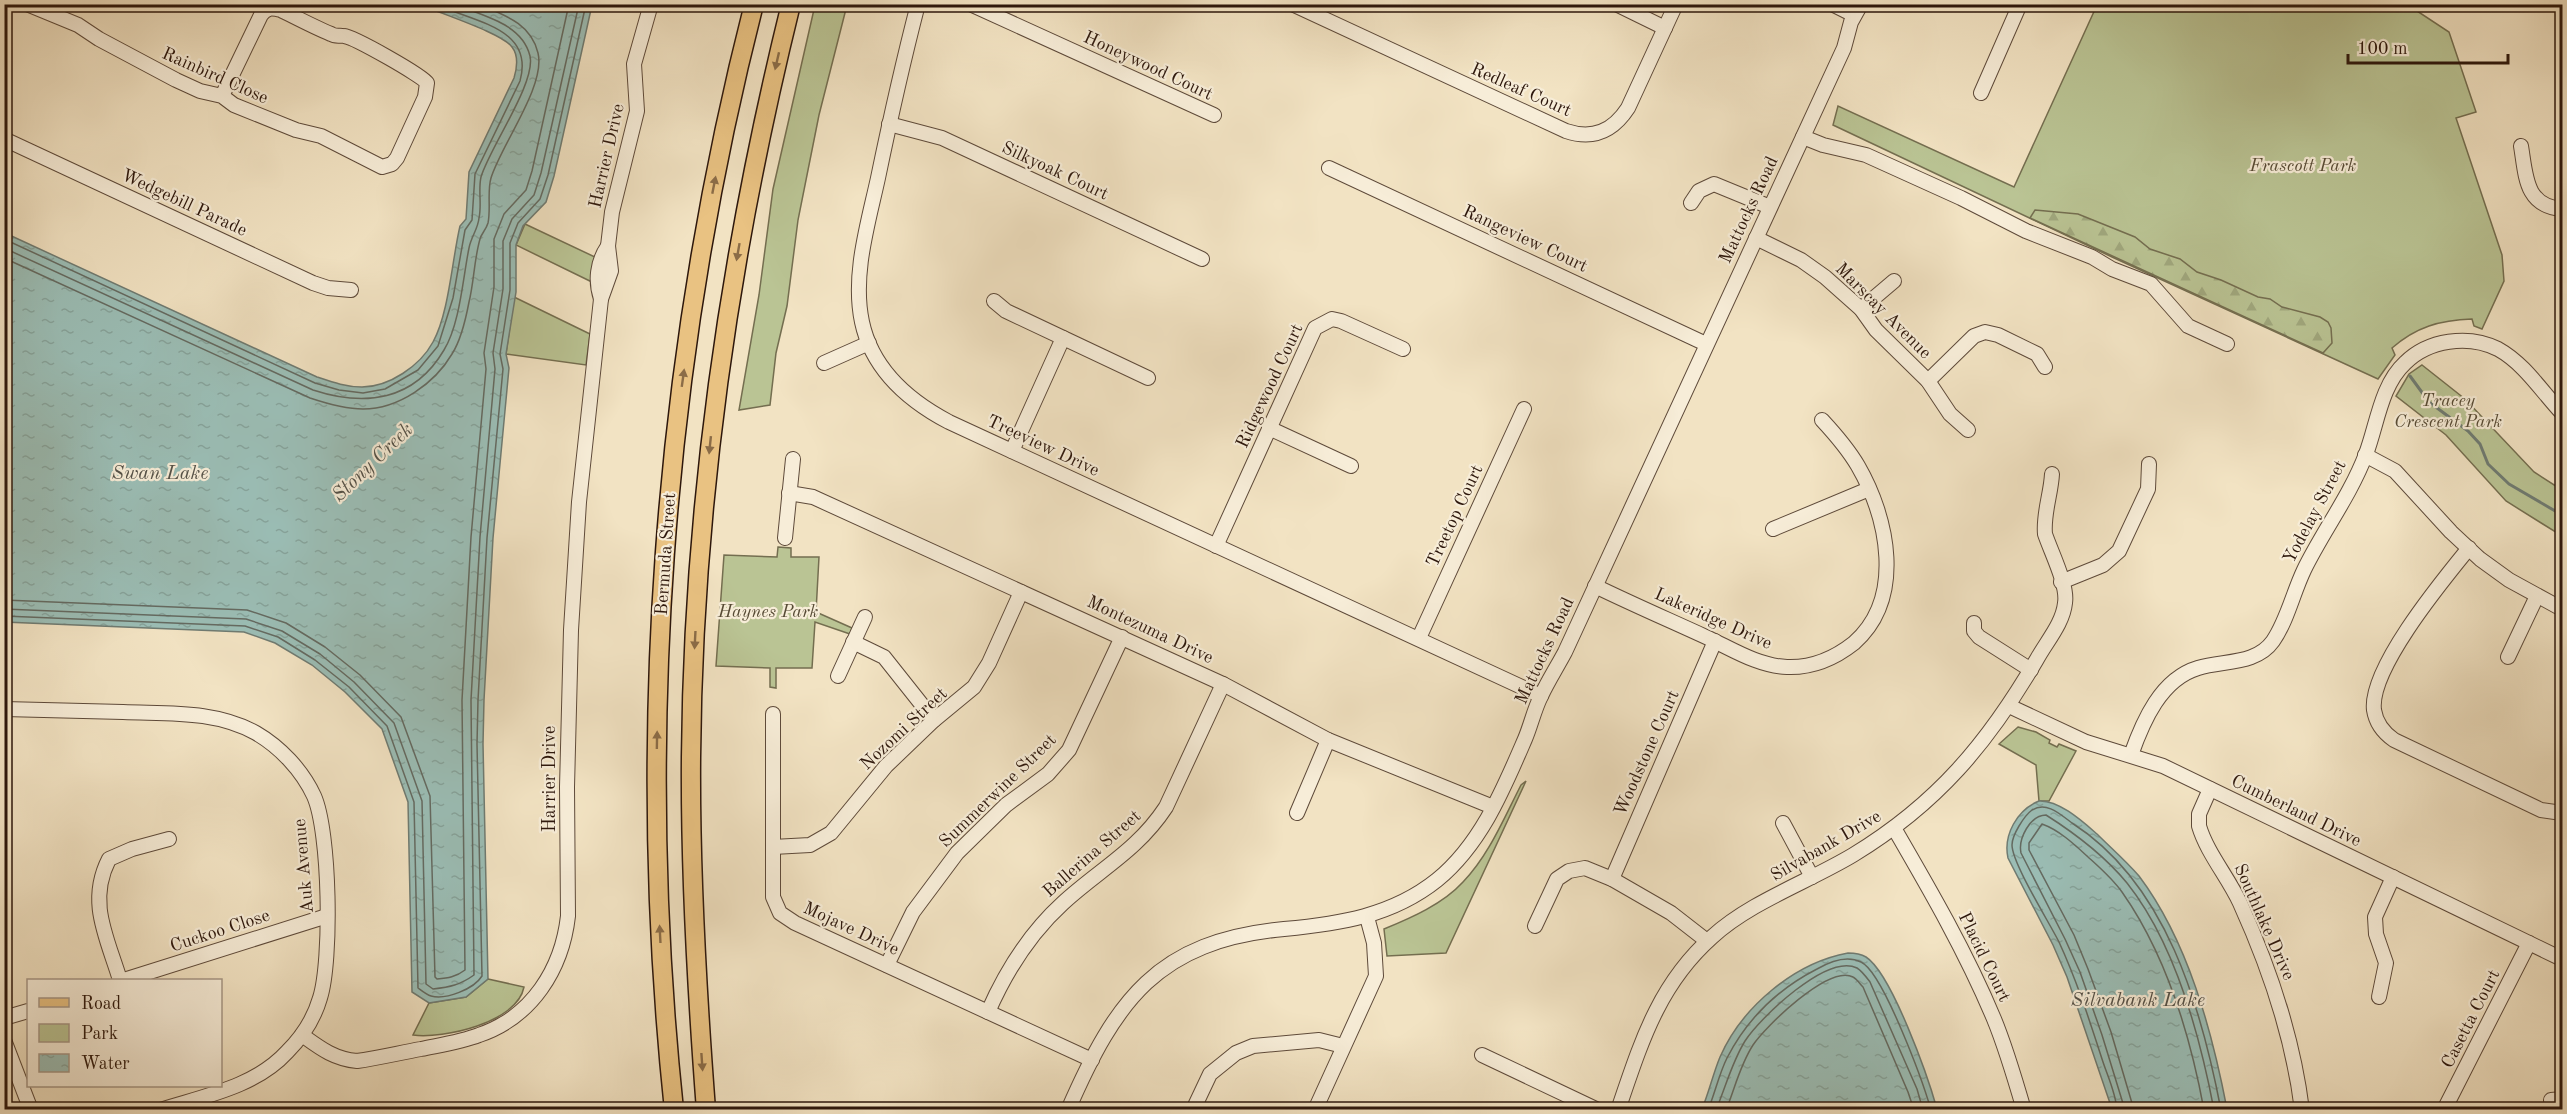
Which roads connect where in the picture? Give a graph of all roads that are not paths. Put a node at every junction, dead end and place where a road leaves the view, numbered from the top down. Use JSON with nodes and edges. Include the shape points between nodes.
{"nodes":[{"id":1,"x":27,"y":4,"type":"edge"},
{"id":2,"x":651,"y":4,"type":"edge"},
{"id":3,"x":754,"y":4,"type":"edge"},
{"id":4,"x":790,"y":4,"type":"edge"},
{"id":5,"x":918,"y":4,"type":"edge"},
{"id":6,"x":970,"y":4,"type":"edge"},
{"id":7,"x":1292,"y":4,"type":"edge"},
{"id":8,"x":1616,"y":4,"type":"edge"},
{"id":9,"x":1676,"y":4,"type":"edge"},
{"id":10,"x":1832,"y":4,"type":"edge"},
{"id":11,"x":2020,"y":4,"type":"edge"},
{"id":12,"x":1858,"y":10,"type":"edge"},
{"id":13,"x":1665,"y":28,"type":"junction"},
{"id":14,"x":1981,"y":93,"type":"dead end"},
{"id":15,"x":222,"y":96,"type":"junction"},
{"id":16,"x":1214,"y":115,"type":"dead end"},
{"id":17,"x":889,"y":124,"type":"junction"},
{"id":18,"x":1803,"y":137,"type":"junction"},
{"id":19,"x":4,"y":139,"type":"edge"},
{"id":20,"x":2520,"y":146,"type":"dead end"},
{"id":21,"x":1329,"y":168,"type":"dead end"},
{"id":22,"x":1691,"y":203,"type":"dead end"},
{"id":23,"x":1770,"y":207,"type":"junction"},
{"id":24,"x":2562,"y":209,"type":"edge"},
{"id":25,"x":1755,"y":238,"type":"junction"},
{"id":26,"x":1202,"y":259,"type":"dead end"},
{"id":27,"x":1894,"y":281,"type":"dead end"},
{"id":28,"x":351,"y":290,"type":"dead end"},
{"id":29,"x":994,"y":300,"type":"dead end"},
{"id":30,"x":1860,"y":309,"type":"junction"},
{"id":31,"x":1063,"y":338,"type":"junction"},
{"id":32,"x":869,"y":343,"type":"junction"},
{"id":33,"x":1706,"y":344,"type":"junction"},
{"id":34,"x":2227,"y":344,"type":"dead end"},
{"id":35,"x":1403,"y":349,"type":"dead end"},
{"id":36,"x":824,"y":363,"type":"dead end"},
{"id":37,"x":2045,"y":367,"type":"dead end"},
{"id":38,"x":1148,"y":378,"type":"dead end"},
{"id":39,"x":1928,"y":381,"type":"junction"},
{"id":40,"x":1524,"y":409,"type":"dead end"},
{"id":41,"x":2562,"y":413,"type":"edge"},
{"id":42,"x":1822,"y":420,"type":"dead end"},
{"id":43,"x":1269,"y":428,"type":"junction"},
{"id":44,"x":1968,"y":430,"type":"dead end"},
{"id":45,"x":1012,"y":451,"type":"junction"},
{"id":46,"x":2365,"y":455,"type":"junction"},
{"id":47,"x":793,"y":459,"type":"dead end"},
{"id":48,"x":2148,"y":464,"type":"dead end"},
{"id":49,"x":1351,"y":466,"type":"dead end"},
{"id":50,"x":2052,"y":474,"type":"dead end"},
{"id":51,"x":1869,"y":489,"type":"junction"},
{"id":52,"x":789,"y":493,"type":"junction"},
{"id":53,"x":1773,"y":529,"type":"dead end"},
{"id":54,"x":785,"y":538,"type":"dead end"},
{"id":55,"x":1216,"y":546,"type":"junction"},
{"id":56,"x":2469,"y":548,"type":"junction"},
{"id":57,"x":2061,"y":582,"type":"junction"},
{"id":58,"x":1594,"y":586,"type":"junction"},
{"id":59,"x":1021,"y":592,"type":"junction"},
{"id":60,"x":2537,"y":596,"type":"junction"},
{"id":61,"x":2562,"y":609,"type":"edge"},
{"id":62,"x":865,"y":617,"type":"dead end"},
{"id":63,"x":1974,"y":623,"type":"dead end"},
{"id":64,"x":1122,"y":637,"type":"junction"},
{"id":65,"x":1419,"y":638,"type":"junction"},
{"id":66,"x":1716,"y":641,"type":"junction"},
{"id":67,"x":853,"y":642,"type":"junction"},
{"id":68,"x":2508,"y":657,"type":"dead end"},
{"id":69,"x":2031,"y":670,"type":"junction"},
{"id":70,"x":838,"y":676,"type":"dead end"},
{"id":71,"x":1223,"y":684,"type":"junction"},
{"id":72,"x":1541,"y":696,"type":"junction"},
{"id":73,"x":2009,"y":706,"type":"junction"},
{"id":74,"x":4,"y":709,"type":"edge"},
{"id":75,"x":773,"y":714,"type":"dead end"},
{"id":76,"x":934,"y":720,"type":"junction"},
{"id":77,"x":1328,"y":740,"type":"junction"},
{"id":78,"x":2131,"y":755,"type":"junction"},
{"id":79,"x":2210,"y":789,"type":"junction"},
{"id":80,"x":1493,"y":807,"type":"junction"},
{"id":81,"x":1297,"y":813,"type":"dead end"},
{"id":82,"x":2562,"y":813,"type":"edge"},
{"id":83,"x":1783,"y":823,"type":"dead end"},
{"id":84,"x":1894,"y":828,"type":"junction"},
{"id":85,"x":168,"y":839,"type":"dead end"},
{"id":86,"x":773,"y":848,"type":"junction"},
{"id":87,"x":1812,"y":877,"type":"junction"},
{"id":88,"x":2393,"y":877,"type":"junction"},
{"id":89,"x":1612,"y":879,"type":"junction"},
{"id":90,"x":327,"y":916,"type":"junction"},
{"id":91,"x":1367,"y":916,"type":"junction"},
{"id":92,"x":1534,"y":926,"type":"dead end"},
{"id":93,"x":1707,"y":941,"type":"junction"},
{"id":94,"x":2529,"y":943,"type":"junction"},
{"id":95,"x":2562,"y":959,"type":"edge"},
{"id":96,"x":886,"y":965,"type":"junction"},
{"id":97,"x":121,"y":979,"type":"edge"},
{"id":98,"x":128,"y":979,"type":"edge"},
{"id":99,"x":2379,"y":997,"type":"dead end"},
{"id":100,"x":27,"y":1011,"type":"edge"},
{"id":101,"x":988,"y":1012,"type":"junction"},
{"id":102,"x":4,"y":1018,"type":"edge"},
{"id":103,"x":302,"y":1035,"type":"junction"},
{"id":104,"x":4,"y":1040,"type":"edge"},
{"id":105,"x":1343,"y":1046,"type":"junction"},
{"id":106,"x":1482,"y":1055,"type":"dead end"},
{"id":107,"x":1092,"y":1060,"type":"junction"},
{"id":108,"x":670,"y":1077,"type":"junction"},
{"id":109,"x":32,"y":1110,"type":"edge"},
{"id":110,"x":160,"y":1110,"type":"edge"},
{"id":111,"x":662,"y":1110,"type":"edge"},
{"id":112,"x":674,"y":1110,"type":"edge"},
{"id":113,"x":706,"y":1110,"type":"edge"},
{"id":114,"x":1068,"y":1110,"type":"edge"},
{"id":115,"x":1193,"y":1110,"type":"edge"},
{"id":116,"x":1315,"y":1110,"type":"edge"},
{"id":117,"x":1598,"y":1110,"type":"edge"},
{"id":118,"x":1618,"y":1110,"type":"edge"},
{"id":119,"x":2025,"y":1110,"type":"edge"},
{"id":120,"x":2302,"y":1110,"type":"edge"},
{"id":121,"x":2444,"y":1110,"type":"edge"}],
"edges":[{"from":1,"to":15,"type":"street","name":"Rainbird Close","via":[[78,25],[176,80]]},
{"from":2,"to":103,"type":"street","name":"Harrier Drive","via":[[634,64],[637,111],[612,212],[608,246],[598,270],[601,299],[579,502],[571,630],[568,916],[564,943],[555,968],[534,998],[508,1021],[467,1039],[357,1061],[331,1055]]},
{"from":108,"to":3,"type":"main road","name":"Bermuda Street","one_way":true,"via":[[656,806],[666,536],[695,292],[719,159]]},
{"from":4,"to":113,"type":"main road","name":"Bermuda Street","one_way":true,"via":[[731,292],[700,553],[691,791],[695,949]]},
{"from":5,"to":17,"type":"street","name":"Treeview Drive"},
{"from":6,"to":16,"type":"street","name":"Honeywood Court"},
{"from":7,"to":13,"type":"street","name":"Redleaf Court","via":[[1566,131],[1586,135],[1606,131],[1621,118]]},
{"from":8,"to":13,"type":"street"},
{"from":9,"to":13,"type":"street","name":"Redleaf Court"},
{"from":10,"to":12,"type":"street"},
{"from":11,"to":14,"type":"street"},
{"from":12,"to":18,"type":"street","name":"Mattocks Road"},
{"from":15,"to":15,"type":"street","name":"Rainbird Close","via":[[234,105],[321,136],[382,167],[392,164],[428,83],[384,54],[271,8],[261,15]]},
{"from":17,"to":26,"type":"street","name":"Silkyoak Court","via":[[942,138]]},
{"from":17,"to":32,"type":"street","name":"Treeview Drive","via":[[860,278],[859,304]]},
{"from":18,"to":23,"type":"street","name":"Mattocks Road"},
{"from":18,"to":34,"type":"street","via":[[1823,146],[1866,155],[2026,231],[2151,284],[2188,326]]},
{"from":19,"to":28,"type":"street","name":"Wedgebill Parade","via":[[313,282]]},
{"from":20,"to":24,"type":"street","via":[[2530,191],[2545,206]]},
{"from":21,"to":33,"type":"street","name":"Rangeview Court"},
{"from":22,"to":23,"type":"street","via":[[1699,191],[1714,184]]},
{"from":23,"to":25,"type":"street","name":"Mattocks Road"},
{"from":25,"to":30,"type":"street","name":"Marscay Avenue","via":[[1817,270]]},
{"from":25,"to":33,"type":"street","name":"Mattocks Road"},
{"from":27,"to":30,"type":"street"},
{"from":29,"to":31,"type":"street","via":[[1006,311]]},
{"from":30,"to":39,"type":"street","name":"Marscay Avenue"},
{"from":31,"to":38,"type":"street"},
{"from":31,"to":45,"type":"street"},
{"from":32,"to":36,"type":"street"},
{"from":32,"to":45,"type":"street","name":"Treeview Drive","via":[[882,367],[923,409]]},
{"from":33,"to":58,"type":"street","name":"Mattocks Road"},
{"from":35,"to":43,"type":"street","name":"Ridgewood Court","via":[[1341,321],[1332,319],[1319,324]]},
{"from":37,"to":39,"type":"street","via":[[2037,354],[1998,335],[1985,333],[1974,336]]},
{"from":39,"to":44,"type":"street","name":"Marscay Avenue","via":[[1950,414]]},
{"from":40,"to":65,"type":"street","name":"Treetop Court"},
{"from":41,"to":46,"type":"street","name":"Yodelay Street","via":[[2519,364],[2503,353],[2479,343],[2446,342],[2417,353],[2395,375]]},
{"from":42,"to":51,"type":"street","name":"Lakeridge Drive","via":[[1842,442]]},
{"from":43,"to":49,"type":"street"},
{"from":43,"to":55,"type":"street","name":"Ridgewood Court"},
{"from":45,"to":55,"type":"street","name":"Treeview Drive"},
{"from":46,"to":56,"type":"street","via":[[2395,471]]},
{"from":46,"to":78,"type":"street","name":"Yodelay Street","via":[[2347,497],[2303,572],[2270,645],[2251,658],[2197,668],[2178,678],[2150,711]]},
{"from":47,"to":52,"type":"street"},
{"from":48,"to":57,"type":"street","via":[[2148,489],[2119,551],[2103,565]]},
{"from":50,"to":57,"type":"street","name":"Silvabank Drive","via":[[2044,524]]},
{"from":51,"to":53,"type":"street"},
{"from":51,"to":66,"type":"street","name":"Lakeridge Drive","via":[[1883,531],[1887,575],[1873,622],[1857,639],[1831,658],[1790,667],[1754,660]]},
{"from":52,"to":54,"type":"street"},
{"from":52,"to":59,"type":"street","name":"Montezuma Drive","via":[[813,497]]},
{"from":55,"to":65,"type":"street","name":"Treeview Drive"},
{"from":56,"to":60,"type":"street"},
{"from":56,"to":82,"type":"street","via":[[2400,641],[2376,690],[2376,718],[2386,735],[2394,740],[2541,810]]},
{"from":57,"to":69,"type":"street","name":"Silvabank Drive","via":[[2066,598],[2063,614]]},
{"from":58,"to":66,"type":"street","name":"Lakeridge Drive"},
{"from":58,"to":72,"type":"street","name":"Mattocks Road"},
{"from":59,"to":64,"type":"street","name":"Montezuma Drive"},
{"from":59,"to":76,"type":"street","name":"Nozomi Street","via":[[982,677]]},
{"from":60,"to":61,"type":"street"},
{"from":60,"to":68,"type":"street"},
{"from":62,"to":67,"type":"street"},
{"from":63,"to":69,"type":"street","via":[[1979,637]]},
{"from":64,"to":71,"type":"street","name":"Montezuma Drive"},
{"from":64,"to":96,"type":"street","name":"Summerwine Street","via":[[1069,750],[1048,774],[1006,805],[957,853],[913,912]]},
{"from":65,"to":72,"type":"street","name":"Treeview Drive"},
{"from":66,"to":89,"type":"street","name":"Woodstone Court"},
{"from":67,"to":70,"type":"street"},
{"from":67,"to":76,"type":"street","via":[[884,657]]},
{"from":69,"to":73,"type":"street","name":"Silvabank Drive"},
{"from":71,"to":77,"type":"street","name":"Montezuma Drive"},
{"from":71,"to":101,"type":"street","name":"Ballerina Street","via":[[1157,822],[1132,848],[1049,916],[1023,948]]},
{"from":72,"to":80,"type":"street","name":"Mattocks Road"},
{"from":73,"to":78,"type":"street","name":"Cumberland Drive","via":[[2063,733]]},
{"from":73,"to":84,"type":"street","name":"Silvabank Drive","via":[[1953,776]]},
{"from":74,"to":90,"type":"street","name":"Auk Avenue","via":[[211,716],[257,733],[286,755],[314,796],[322,824]]},
{"from":75,"to":86,"type":"street","name":"Mojave Drive"},
{"from":76,"to":86,"type":"street","name":"Nozomi Street","via":[[886,766],[823,838],[802,847]]},
{"from":77,"to":80,"type":"street","name":"Montezuma Drive"},
{"from":77,"to":81,"type":"street"},
{"from":78,"to":79,"type":"street","name":"Cumberland Drive"},
{"from":79,"to":88,"type":"street","name":"Cumberland Drive"},
{"from":79,"to":120,"type":"street","name":"Southlake Drive","via":[[2198,817],[2200,830],[2239,900],[2263,954],[2281,1007]]},
{"from":80,"to":91,"type":"street","name":"Mattocks Road","via":[[1465,852],[1436,880],[1402,902]]},
{"from":83,"to":87,"type":"street"},
{"from":84,"to":87,"type":"street","name":"Silvabank Drive"},
{"from":84,"to":119,"type":"street","name":"Placid Court","via":[[1978,984],[2005,1047]]},
{"from":85,"to":97,"type":"street","via":[[109,858],[100,877],[98,908]]},
{"from":86,"to":96,"type":"street","name":"Mojave Drive","via":[[773,897],[780,913]]},
{"from":87,"to":93,"type":"street","name":"Silvabank Drive","via":[[1738,918]]},
{"from":88,"to":94,"type":"street","name":"Cumberland Drive"},
{"from":88,"to":99,"type":"street","via":[[2376,917],[2376,934],[2386,963]]},
{"from":89,"to":92,"type":"street","via":[[1585,868],[1561,875]]},
{"from":89,"to":93,"type":"street","via":[[1678,917]]},
{"from":90,"to":98,"type":"street","name":"Cuckoo Close"},
{"from":90,"to":103,"type":"street","name":"Auk Avenue","via":[[324,984]]},
{"from":91,"to":105,"type":"street","via":[[1376,976]]},
{"from":91,"to":107,"type":"street","name":"Mattocks Road","via":[[1330,925],[1240,935],[1181,958],[1149,980],[1121,1009]]},
{"from":93,"to":118,"type":"street","name":"Silvabank Drive","via":[[1659,1001]]},
{"from":94,"to":95,"type":"street","name":"Cumberland Drive"},
{"from":94,"to":121,"type":"street","name":"Casetta Court"},
{"from":96,"to":101,"type":"street","name":"Mojave Drive"},
{"from":100,"to":102,"type":"street"},
{"from":101,"to":107,"type":"street","name":"Mojave Drive"},
{"from":103,"to":110,"type":"street","name":"Auk Avenue","via":[[261,1074]]},
{"from":104,"to":109,"type":"street"},
{"from":105,"to":115,"type":"street","via":[[1319,1040],[1254,1046],[1236,1053],[1210,1074]]},
{"from":105,"to":116,"type":"street"},
{"from":106,"to":117,"type":"street"},
{"from":107,"to":114,"type":"street","name":"Mattocks Road"},
{"from":108,"to":111,"type":"main road"},
{"from":108,"to":112,"type":"main road","name":"Bermuda Street"}]}
